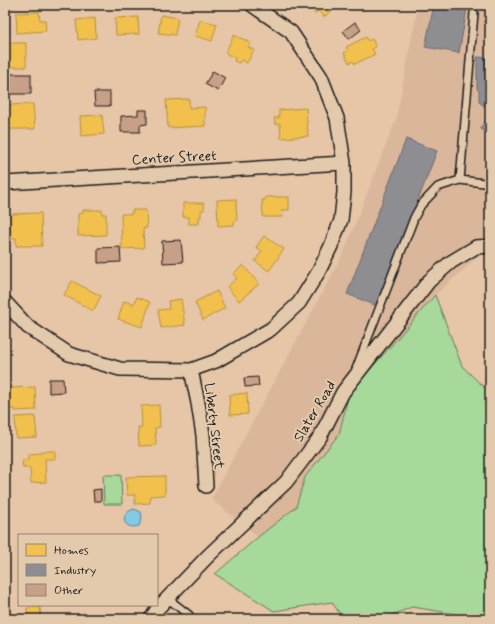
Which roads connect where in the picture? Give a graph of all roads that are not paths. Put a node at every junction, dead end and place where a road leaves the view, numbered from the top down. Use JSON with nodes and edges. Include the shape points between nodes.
{"nodes":[{"id":1,"x":252,"y":5,"type":"edge"},
{"id":2,"x":474,"y":13,"type":"dead end"},
{"id":3,"x":344,"y":163,"type":"junction"},
{"id":4,"x":460,"y":180,"type":"junction"},
{"id":5,"x":5,"y":183,"type":"edge"},
{"id":6,"x":490,"y":186,"type":"edge"},
{"id":7,"x":490,"y":246,"type":"edge"},
{"id":8,"x":5,"y":302,"type":"edge"},
{"id":9,"x":191,"y":370,"type":"junction"},
{"id":10,"x":350,"y":382,"type":"junction"},
{"id":11,"x":206,"y":486,"type":"dead end"},
{"id":12,"x":167,"y":598,"type":"junction"},
{"id":13,"x":188,"y":614,"type":"dead end"},
{"id":14,"x":151,"y":619,"type":"edge"}],
"edges":[{"from":1,"to":3,"type":"street","via":[[291,32],[321,77],[338,118]]},
{"from":2,"to":4,"type":"lane"},
{"from":3,"to":5,"type":"street","name":"Center Street"},
{"from":3,"to":9,"type":"street","via":[[341,220],[319,271],[299,303],[271,329],[216,361]]},
{"from":4,"to":6,"type":"lane"},
{"from":4,"to":10,"type":"lane","via":[[438,187],[421,205]]},
{"from":7,"to":10,"type":"street","name":"Slater Road","via":[[476,247],[451,262],[429,281]]},
{"from":8,"to":9,"type":"street","via":[[28,327],[69,354],[120,369]]},
{"from":9,"to":11,"type":"street","name":"Liberty Street","via":[[203,435]]},
{"from":10,"to":12,"type":"street","name":"Slater Road","via":[[320,437],[286,482]]},
{"from":12,"to":13,"type":"lane"},
{"from":12,"to":14,"type":"street","name":"Slater Road"}]}
